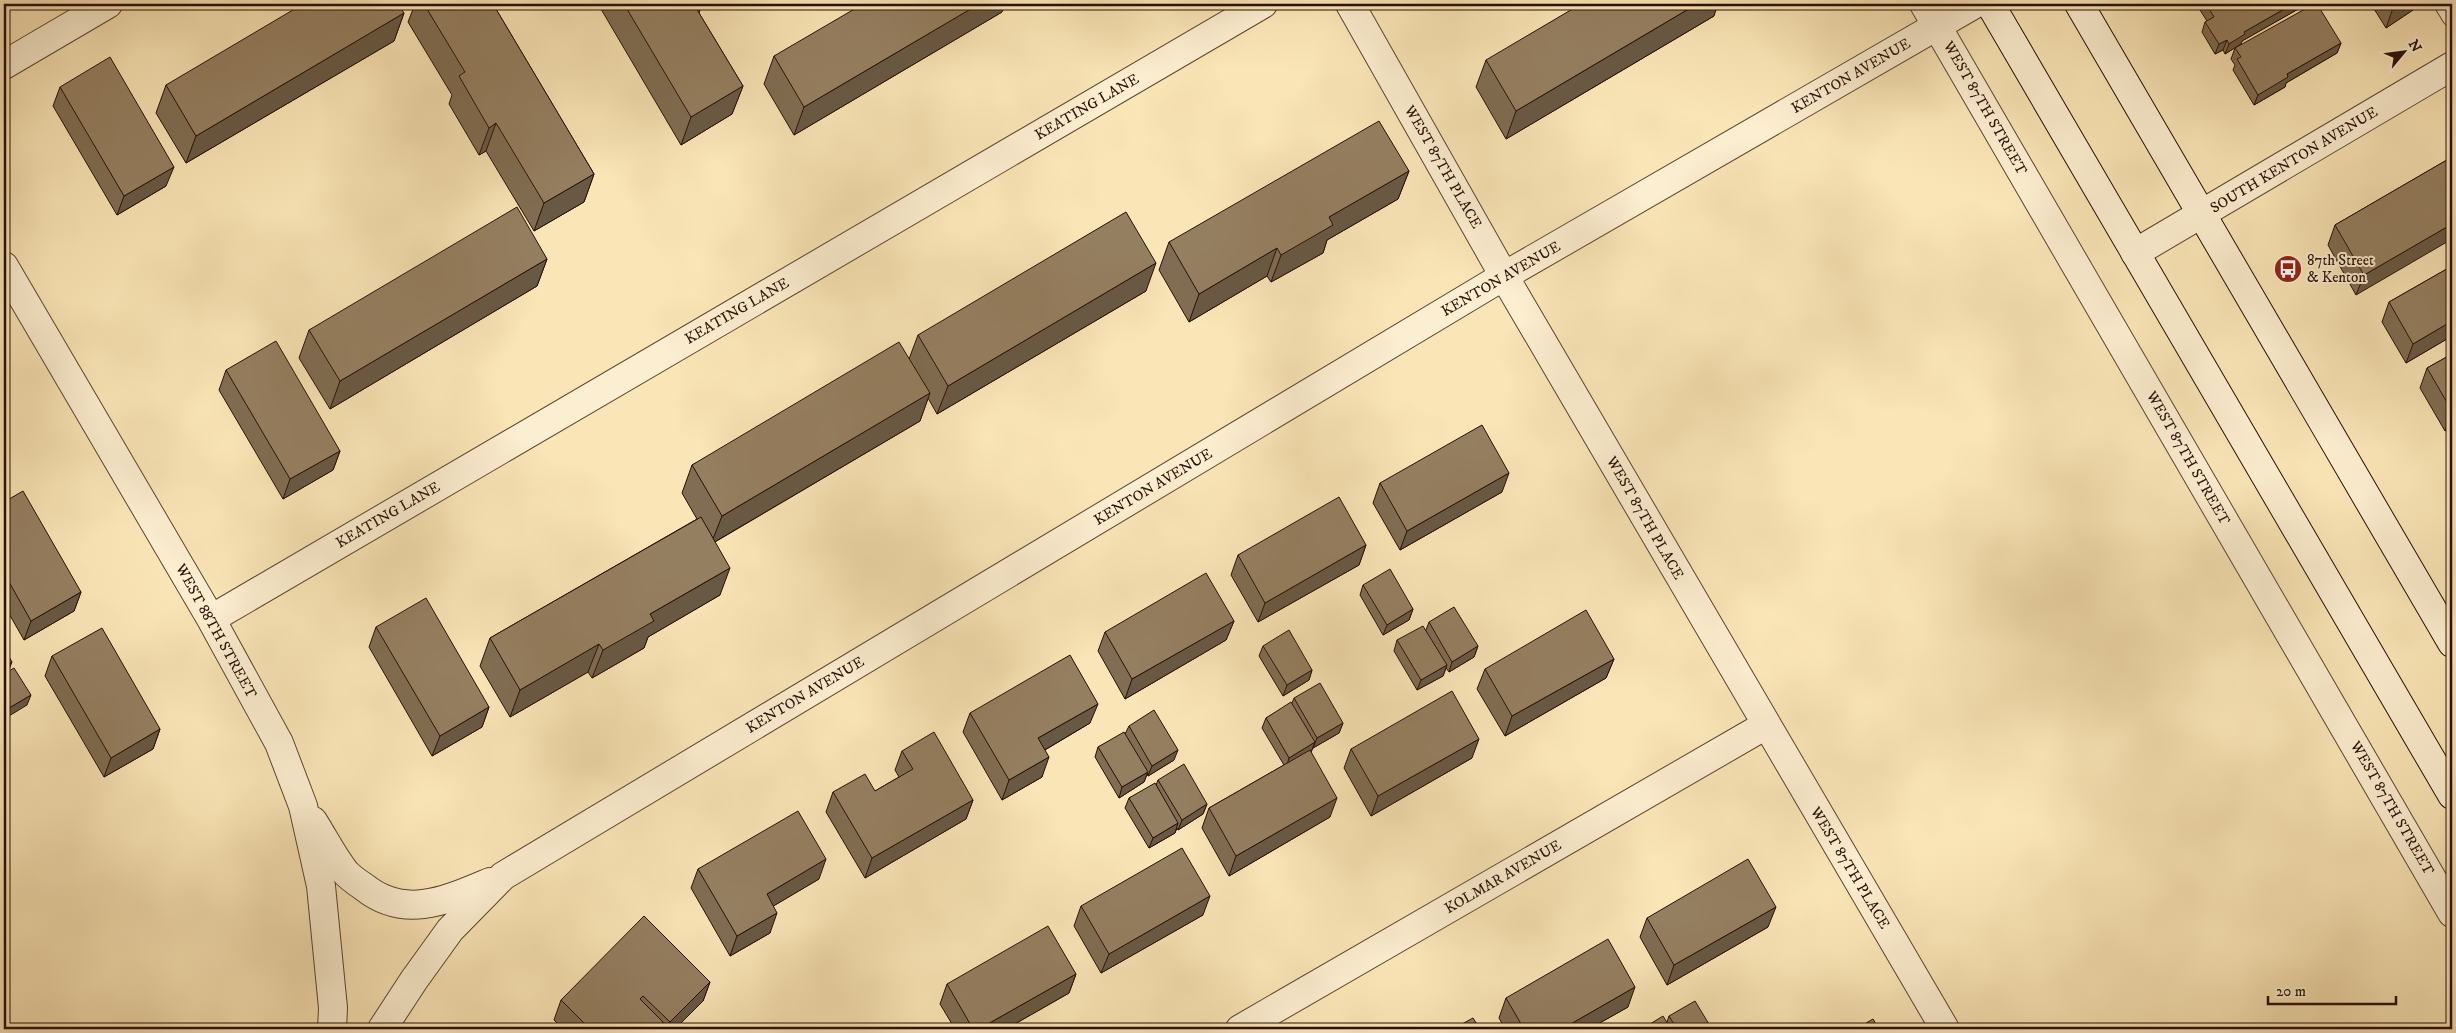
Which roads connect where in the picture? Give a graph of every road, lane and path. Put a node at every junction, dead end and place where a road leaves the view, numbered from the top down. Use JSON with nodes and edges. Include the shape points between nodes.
{"nodes":[{"id":1,"x":108,"y":4,"type":"edge"},
{"id":2,"x":1263,"y":4,"type":"edge"},
{"id":3,"x":1350,"y":4,"type":"edge"},
{"id":4,"x":1975,"y":4,"type":"edge"},
{"id":5,"x":1990,"y":4,"type":"edge"},
{"id":6,"x":2080,"y":4,"type":"edge"},
{"id":7,"x":2444,"y":4,"type":"edge"},
{"id":8,"x":1931,"y":15,"type":"edge"},
{"id":9,"x":2452,"y":17,"type":"edge"},
{"id":10,"x":4,"y":65,"type":"edge"},
{"id":11,"x":2452,"y":66,"type":"edge"},
{"id":12,"x":2203,"y":215,"type":"junction"},
{"id":13,"x":2135,"y":253,"type":"junction"},
{"id":14,"x":4,"y":266,"type":"edge"},
{"id":15,"x":1504,"y":276,"type":"junction"},
{"id":16,"x":211,"y":619,"type":"junction"},
{"id":17,"x":2452,"y":643,"type":"edge"},
{"id":18,"x":1766,"y":725,"type":"junction"},
{"id":19,"x":2452,"y":794,"type":"edge"},
{"id":20,"x":303,"y":806,"type":"junction"},
{"id":21,"x":503,"y":876,"type":"junction"},
{"id":22,"x":2452,"y":913,"type":"edge"},
{"id":23,"x":332,"y":1029,"type":"edge"},
{"id":24,"x":382,"y":1029,"type":"edge"},
{"id":25,"x":1240,"y":1029,"type":"edge"},
{"id":26,"x":1945,"y":1029,"type":"edge"}],
"edges":[{"from":1,"to":10,"type":"street"},
{"from":2,"to":16,"type":"street","name":"KEATING LANE"},
{"from":3,"to":15,"type":"street","name":"WEST 87TH PLACE"},
{"from":4,"to":8,"type":"street","name":"KENTON AVENUE"},
{"from":5,"to":13,"type":"street"},
{"from":6,"to":12,"type":"street"},
{"from":7,"to":9,"type":"lane"},
{"from":8,"to":15,"type":"street","name":"KENTON AVENUE"},
{"from":8,"to":22,"type":"street","name":"WEST 87TH STREET"},
{"from":11,"to":12,"type":"street","name":"SOUTH KENTON AVENUE"},
{"from":12,"to":13,"type":"street","name":"SOUTH KENTON AVENUE"},
{"from":12,"to":17,"type":"street"},
{"from":13,"to":19,"type":"street"},
{"from":14,"to":16,"type":"street","name":"WEST 88TH STREET"},
{"from":15,"to":18,"type":"street","name":"WEST 87TH PLACE"},
{"from":15,"to":21,"type":"street","name":"KENTON AVENUE"},
{"from":16,"to":20,"type":"street","name":"WEST 88TH STREET","via":[[279,743]]},
{"from":18,"to":25,"type":"street","name":"KOLMAR AVENUE"},
{"from":18,"to":26,"type":"street","name":"WEST 87TH PLACE"},
{"from":20,"to":21,"type":"street","via":[[347,874],[373,895],[396,904],[424,905],[453,898]]},
{"from":20,"to":23,"type":"street","name":"WEST 88TH STREET","via":[[321,886]]},
{"from":21,"to":24,"type":"street","name":"KENTON AVENUE","via":[[450,930]]}]}
